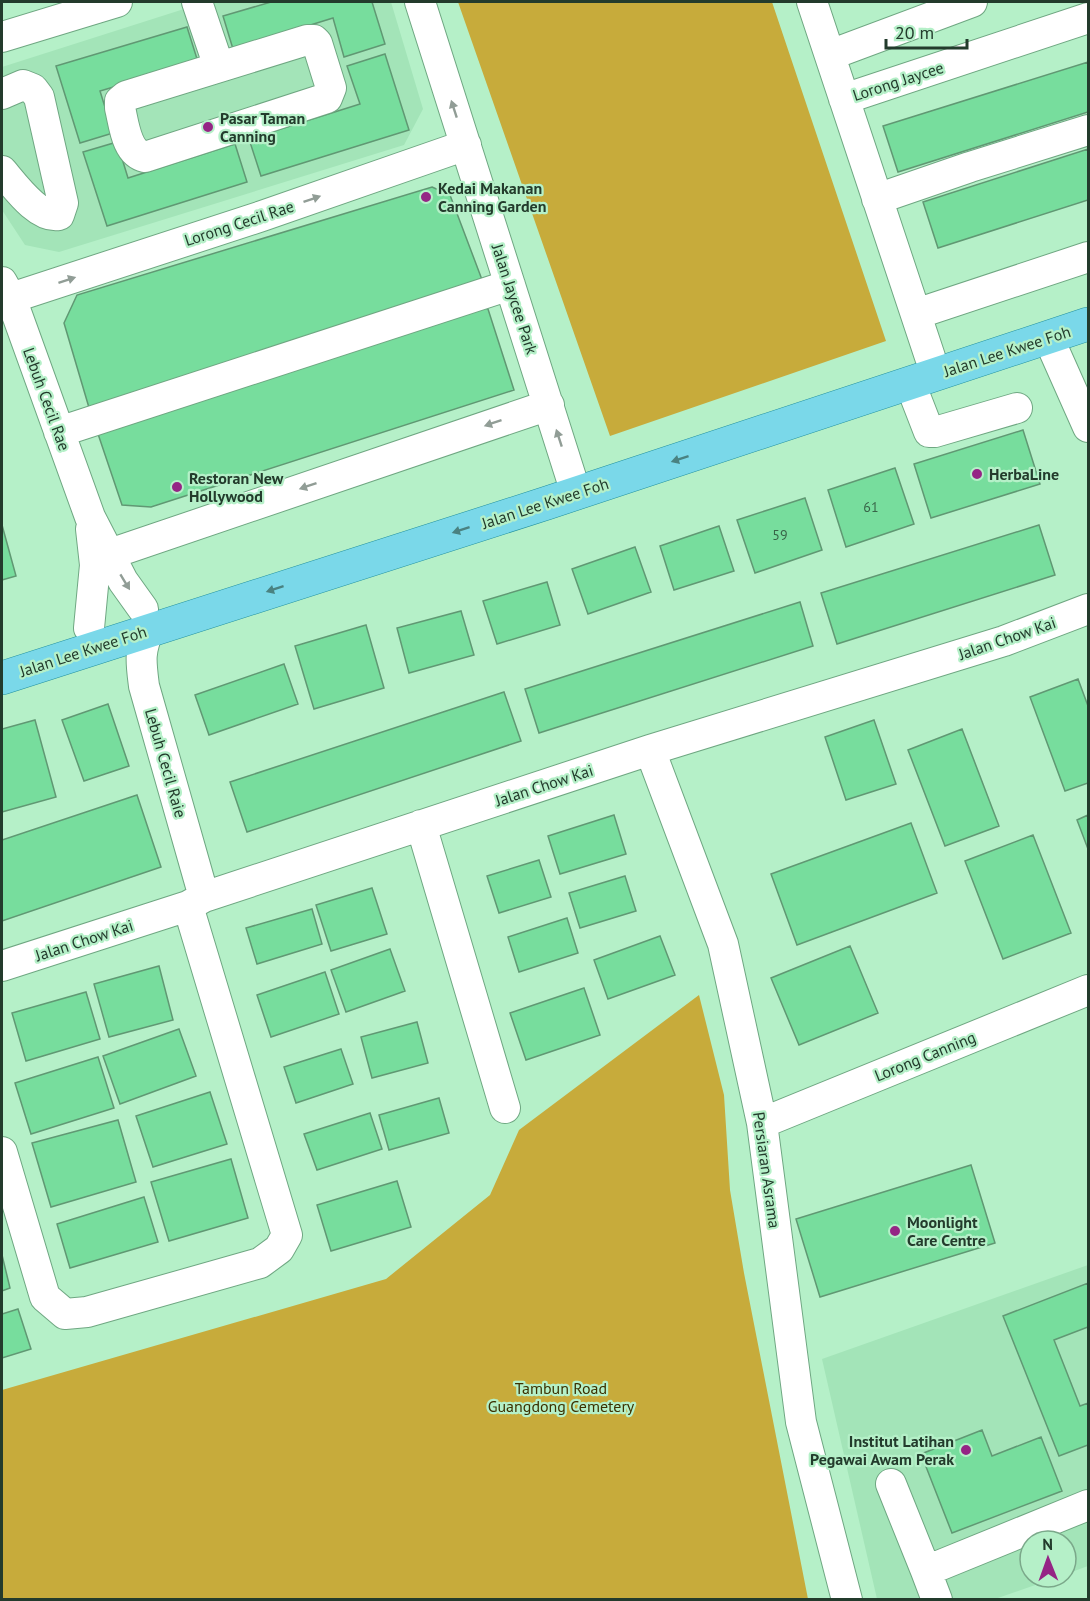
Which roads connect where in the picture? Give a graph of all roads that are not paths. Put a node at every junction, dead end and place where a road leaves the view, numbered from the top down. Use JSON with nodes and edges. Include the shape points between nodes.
{"nodes":[{"id":1,"x":117,"y":2,"type":"edge"},
{"id":2,"x":197,"y":2,"type":"edge"},
{"id":3,"x":420,"y":2,"type":"edge"},
{"id":4,"x":812,"y":2,"type":"edge"},
{"id":5,"x":972,"y":2,"type":"edge"},
{"id":6,"x":1089,"y":18,"type":"edge"},
{"id":7,"x":2,"y":37,"type":"edge"},
{"id":8,"x":830,"y":55,"type":"junction"},
{"id":9,"x":219,"y":67,"type":"junction"},
{"id":10,"x":2,"y":94,"type":"edge"},
{"id":11,"x":844,"y":99,"type":"junction"},
{"id":12,"x":1089,"y":130,"type":"edge"},
{"id":13,"x":466,"y":145,"type":"junction"},
{"id":14,"x":2,"y":171,"type":"edge"},
{"id":15,"x":877,"y":199,"type":"junction"},
{"id":16,"x":1089,"y":257,"type":"edge"},
{"id":17,"x":510,"y":285,"type":"junction"},
{"id":18,"x":6,"y":290,"type":"edge"},
{"id":19,"x":1089,"y":306,"type":"edge"},
{"id":20,"x":916,"y":314,"type":"junction"},
{"id":21,"x":1089,"y":324,"type":"edge"},
{"id":22,"x":1048,"y":337,"type":"junction"},
{"id":23,"x":930,"y":357,"type":"junction"},
{"id":24,"x":910,"y":383,"type":"junction"},
{"id":25,"x":549,"y":405,"type":"junction"},
{"id":26,"x":1017,"y":408,"type":"dead end"},
{"id":27,"x":1089,"y":427,"type":"edge"},
{"id":28,"x":59,"y":432,"type":"junction"},
{"id":29,"x":573,"y":482,"type":"junction"},
{"id":30,"x":90,"y":517,"type":"junction"},
{"id":31,"x":111,"y":554,"type":"junction"},
{"id":32,"x":1089,"y":609,"type":"edge"},
{"id":33,"x":146,"y":619,"type":"junction"},
{"id":34,"x":92,"y":638,"type":"junction"},
{"id":35,"x":2,"y":657,"type":"edge"},
{"id":36,"x":2,"y":678,"type":"edge"},
{"id":37,"x":144,"y":686,"type":"junction"},
{"id":38,"x":650,"y":750,"type":"junction"},
{"id":39,"x":421,"y":825,"type":"junction"},
{"id":40,"x":196,"y":902,"type":"junction"},
{"id":41,"x":2,"y":966,"type":"edge"},
{"id":42,"x":1089,"y":990,"type":"edge"},
{"id":43,"x":505,"y":1108,"type":"dead end"},
{"id":44,"x":762,"y":1123,"type":"junction"},
{"id":45,"x":2,"y":1152,"type":"edge"},
{"id":46,"x":891,"y":1484,"type":"dead end"},
{"id":47,"x":1089,"y":1505,"type":"edge"},
{"id":48,"x":926,"y":1571,"type":"junction"},
{"id":49,"x":847,"y":1599,"type":"edge"},
{"id":50,"x":937,"y":1599,"type":"edge"}],
"edges":[{"from":1,"to":7,"type":"street"},
{"from":2,"to":9,"type":"street"},
{"from":13,"to":3,"type":"street","name":"Jalan Jaycee Park","one_way":true},
{"from":4,"to":8,"type":"street","name":"Jalan Lee Kwee Foh"},
{"from":5,"to":8,"type":"street"},
{"from":6,"to":11,"type":"street","name":"Lorong Jaycee"},
{"from":8,"to":11,"type":"street","name":"Jalan Lee Kwee Foh"},
{"from":9,"to":9,"type":"street","via":[[314,40],[330,94],[145,157],[138,156],[132,150],[120,101]]},
{"from":10,"to":14,"type":"street","via":[[23,86],[33,89],[39,97],[63,203],[59,215],[39,211]]},
{"from":11,"to":15,"type":"street","name":"Jalan Lee Kwee Foh"},
{"from":12,"to":15,"type":"street"},
{"from":13,"to":17,"type":"street","name":"Jalan Jaycee Park"},
{"from":18,"to":13,"type":"street","name":"Lorong Cecil Rae","one_way":true,"via":[[262,216]]},
{"from":15,"to":20,"type":"street","name":"Jalan Lee Kwee Foh"},
{"from":16,"to":20,"type":"street"},
{"from":17,"to":25,"type":"street","name":"Jalan Jaycee Park"},
{"from":17,"to":28,"type":"street"},
{"from":18,"to":28,"type":"street","name":"Lebuh Cecil Rae"},
{"from":19,"to":23,"type":"main road","name":"Jalan Lee Kwee Foh"},
{"from":20,"to":23,"type":"street","name":"Jalan Lee Kwee Foh"},
{"from":21,"to":22,"type":"main road","name":"Jalan Lee Kwee Foh"},
{"from":22,"to":24,"type":"main road","name":"Jalan Lee Kwee Foh"},
{"from":22,"to":27,"type":"street"},
{"from":23,"to":29,"type":"main road","name":"Jalan Lee Kwee Foh"},
{"from":24,"to":26,"type":"street","via":[[929,432]]},
{"from":24,"to":29,"type":"main road","name":"Jalan Lee Kwee Foh","one_way":true},
{"from":29,"to":25,"type":"street","name":"Jalan Jaycee Park","one_way":true},
{"from":25,"to":31,"type":"street","one_way":true},
{"from":28,"to":30,"type":"street","name":"Lebuh Cecil Rae"},
{"from":29,"to":33,"type":"main road","name":"Jalan Lee Kwee Foh"},
{"from":30,"to":31,"type":"street","name":"Lebuh Cecil Rae"},
{"from":30,"to":34,"type":"street","name":"Lebuh Cecil Rae","via":[[95,565]]},
{"from":31,"to":33,"type":"street","name":"Lebuh Cecil Rae","one_way":true},
{"from":32,"to":38,"type":"street","name":"Jalan Chow Kai","via":[[1004,641]]},
{"from":33,"to":34,"type":"main road","name":"Jalan Lee Kwee Foh"},
{"from":33,"to":37,"type":"street","name":"Lebuh Cecil Raie","via":[[140,658]]},
{"from":34,"to":35,"type":"main road","name":"Jalan Lee Kwee Foh"},
{"from":34,"to":36,"type":"main road","name":"Jalan Lee Kwee Foh"},
{"from":34,"to":37,"type":"street","via":[[125,664]]},
{"from":37,"to":40,"type":"street","name":"Lebuh Cecil Raie"},
{"from":38,"to":39,"type":"street","name":"Jalan Chow Kai"},
{"from":38,"to":44,"type":"street","name":"Persiaran Asrama","via":[[723,944]]},
{"from":39,"to":40,"type":"street","name":"Jalan Chow Kai"},
{"from":39,"to":43,"type":"street"},
{"from":40,"to":41,"type":"street","name":"Jalan Chow Kai"},
{"from":40,"to":45,"type":"street","name":"Lebuh Cecil Raie","via":[[287,1235],[279,1249],[260,1263],[87,1312],[65,1314],[45,1297]]},
{"from":42,"to":44,"type":"street","name":"Lorong Canning"},
{"from":44,"to":49,"type":"street","name":"Persiaran Asrama","via":[[801,1422]]},
{"from":46,"to":48,"type":"street"},
{"from":47,"to":48,"type":"street"},
{"from":48,"to":50,"type":"street"}]}
